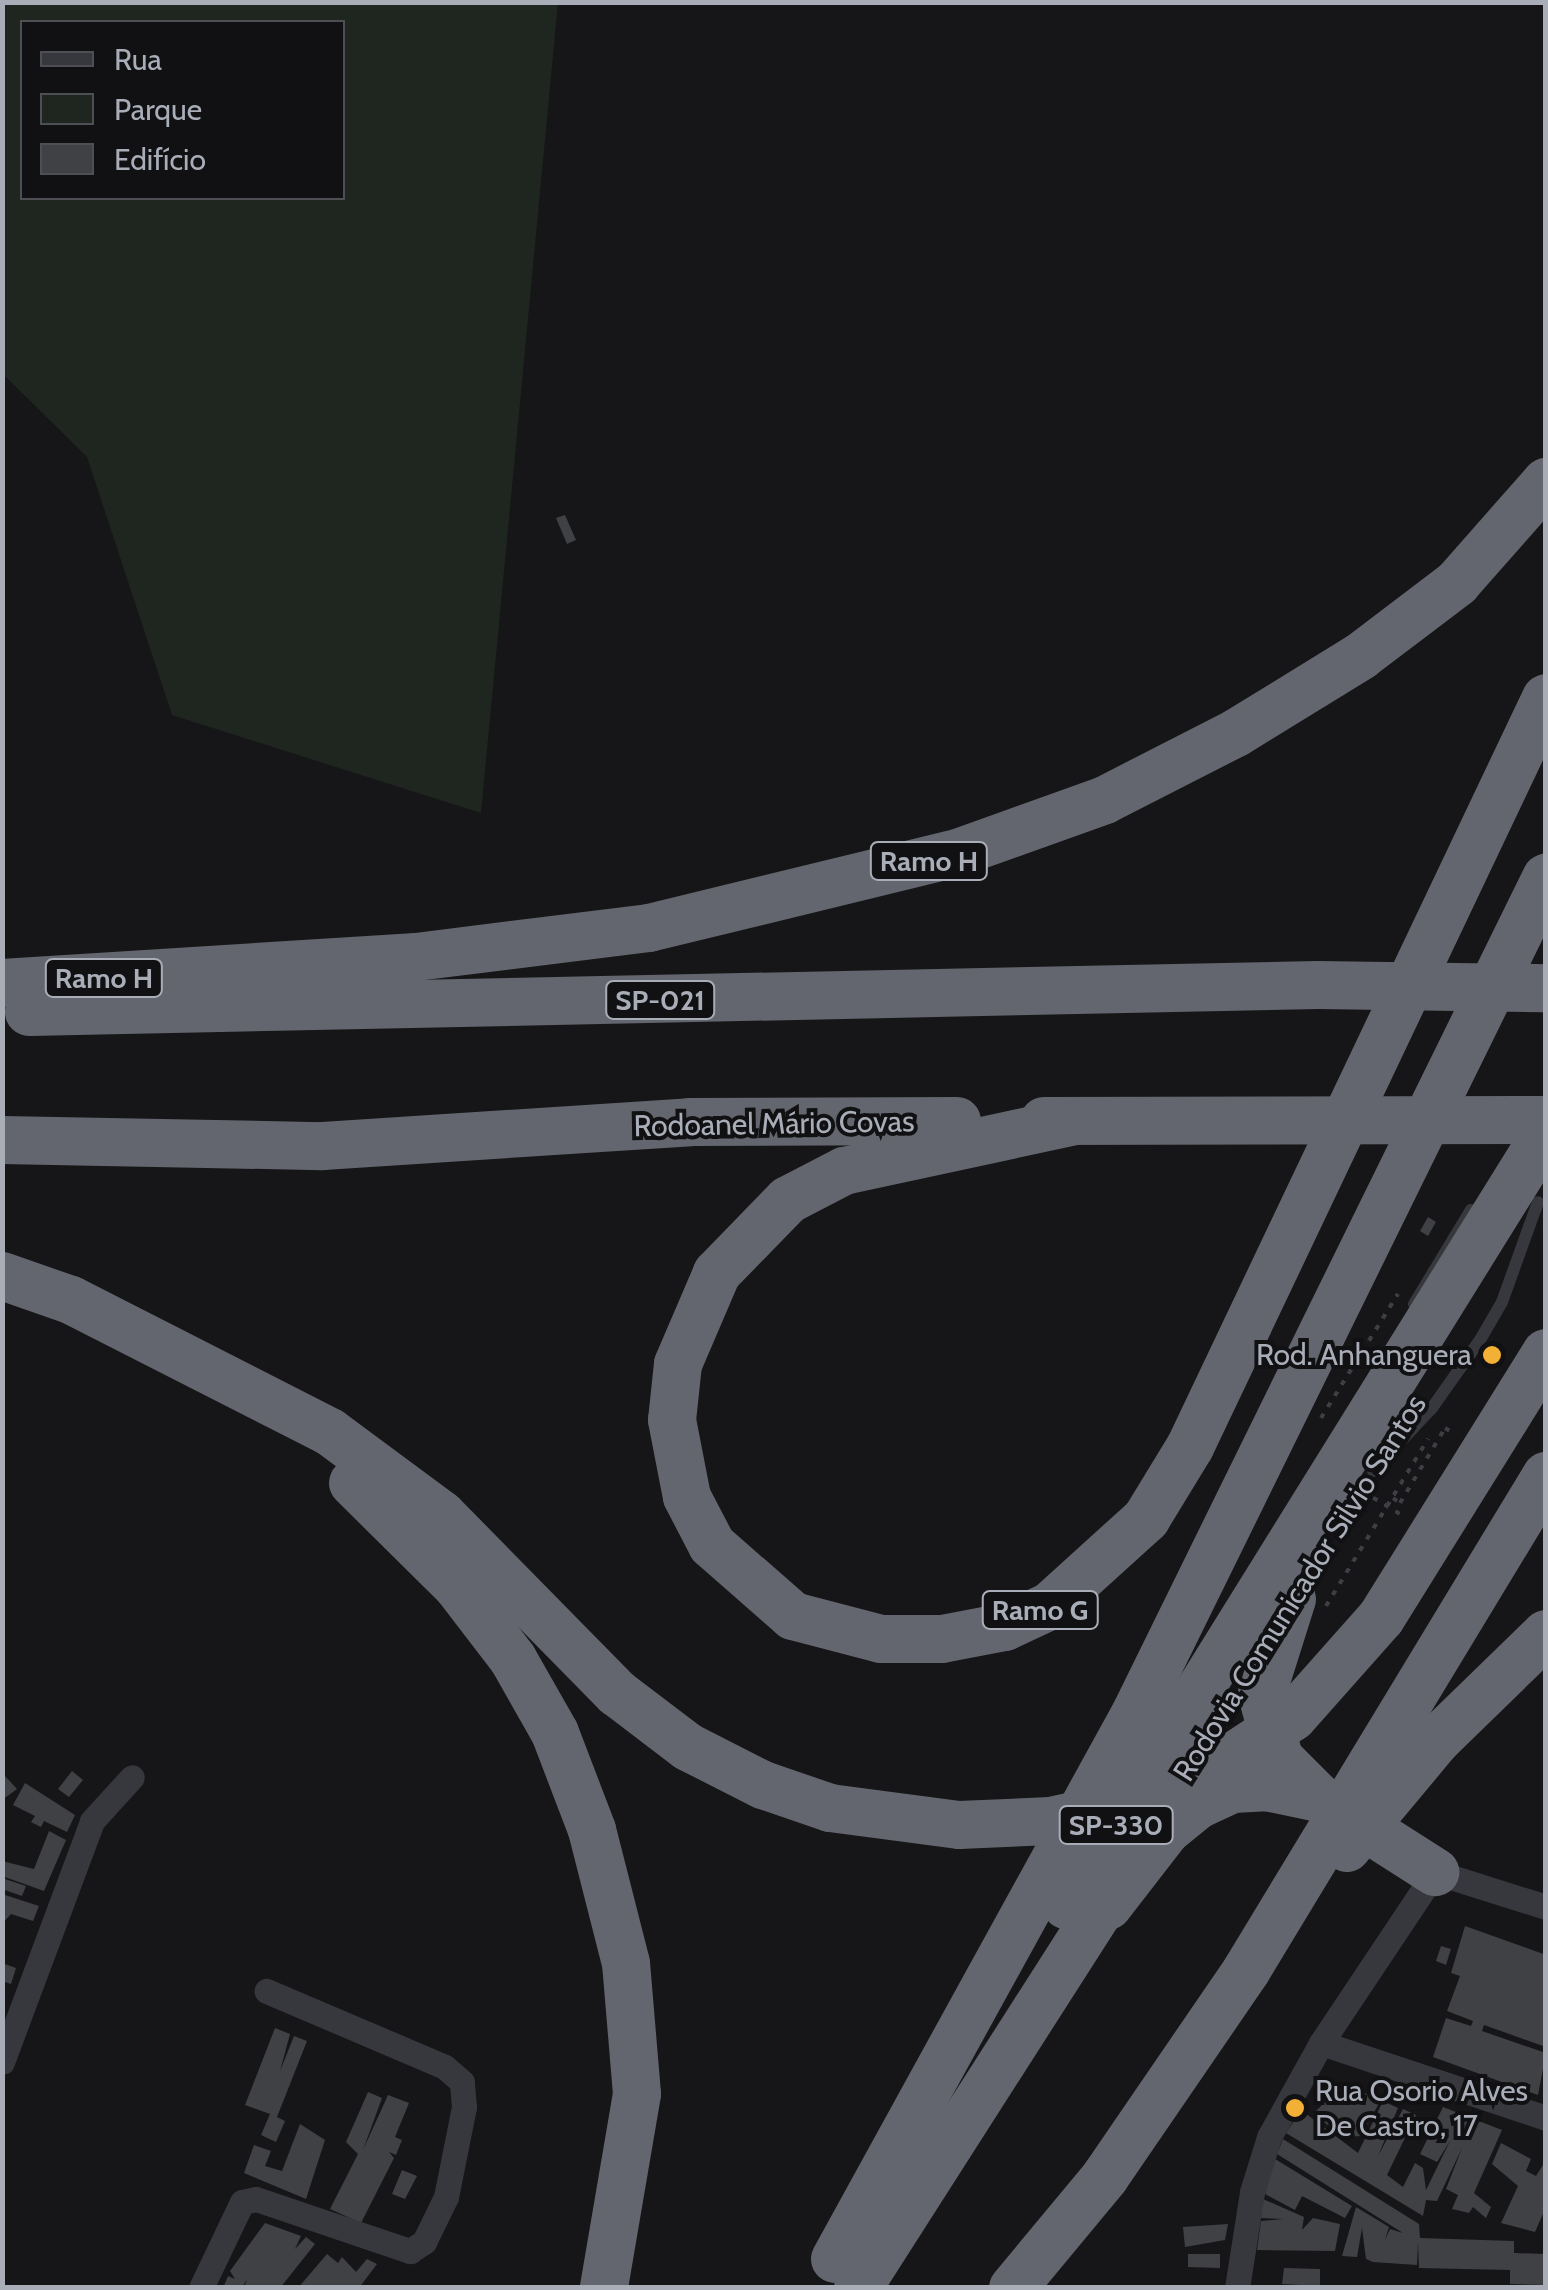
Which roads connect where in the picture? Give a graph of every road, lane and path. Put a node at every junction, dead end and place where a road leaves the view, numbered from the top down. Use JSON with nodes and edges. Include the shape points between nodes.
{"nodes":[{"id":1,"x":1546,"y":482,"type":"edge"},
{"id":2,"x":1546,"y":698,"type":"edge"},
{"id":3,"x":1546,"y":878,"type":"edge"},
{"id":4,"x":2,"y":983,"type":"edge"},
{"id":5,"x":1546,"y":988,"type":"edge"},
{"id":6,"x":2,"y":1012,"type":"edge"},
{"id":7,"x":1075,"y":1121,"type":"junction"},
{"id":8,"x":1546,"y":1126,"type":"edge"},
{"id":9,"x":2,"y":1140,"type":"edge"},
{"id":10,"x":1494,"y":1183,"type":"dead end"},
{"id":11,"x":1482,"y":1196,"type":"dead end"},
{"id":12,"x":1542,"y":1196,"type":"edge"},
{"id":13,"x":2,"y":1276,"type":"edge"},
{"id":14,"x":1408,"y":1317,"type":"dead end"},
{"id":15,"x":1402,"y":1334,"type":"dead end"},
{"id":16,"x":1546,"y":1354,"type":"edge"},
{"id":17,"x":1388,"y":1385,"type":"junction"},
{"id":18,"x":246,"y":1388,"type":"junction"},
{"id":19,"x":1447,"y":1415,"type":"dead end"},
{"id":20,"x":1546,"y":1476,"type":"edge"},
{"id":21,"x":1306,"y":1607,"type":"junction"},
{"id":22,"x":1546,"y":1634,"type":"edge"},
{"id":23,"x":132,"y":1777,"type":"dead end"},
{"id":24,"x":1346,"y":1815,"type":"junction"},
{"id":25,"x":1435,"y":1872,"type":"junction"},
{"id":26,"x":1546,"y":1908,"type":"edge"},
{"id":27,"x":1088,"y":1931,"type":"junction"},
{"id":28,"x":267,"y":1991,"type":"dead end"},
{"id":29,"x":1321,"y":2043,"type":"junction"},
{"id":30,"x":2,"y":2062,"type":"edge"},
{"id":31,"x":1546,"y":2118,"type":"edge"},
{"id":32,"x":835,"y":2278,"type":"edge"},
{"id":33,"x":201,"y":2288,"type":"edge"},
{"id":34,"x":604,"y":2288,"type":"edge"},
{"id":35,"x":1014,"y":2288,"type":"edge"},
{"id":36,"x":1238,"y":2288,"type":"edge"}],
"edges":[{"from":1,"to":4,"type":"highway","number":"Ramo H","via":[[1457,583],[1361,656],[1236,733],[1105,800],[960,852],[649,928],[416,957]]},
{"from":2,"to":7,"type":"highway","number":"Ramo G","via":[[1190,1447],[1146,1519],[1050,1606],[1004,1627],[942,1639],[881,1639],[793,1616],[712,1545],[687,1497],[672,1420],[678,1364],[717,1273],[788,1200],[844,1171]]},
{"from":3,"to":32,"type":"highway","via":[[1135,1714]]},
{"from":5,"to":6,"type":"highway","number":"SP-021","via":[[1318,985]]},
{"from":7,"to":8,"type":"highway","name":"Rodoanel Mário Covas"},
{"from":7,"to":9,"type":"highway","name":"Rodoanel Mário Covas","via":[[690,1122],[323,1146]]},
{"from":8,"to":10,"type":"lane"},
{"from":8,"to":17,"type":"highway","name":"Rodovia Comunicador Silvio Santos","number":"SP-330"},
{"from":11,"to":14,"type":"lane"},
{"from":12,"to":21,"type":"highway","name":"Rodovia Comunicador Silvio Santos","number":"SP-330","via":[[1373,1471]]},
{"from":13,"to":18,"type":"highway","via":[[71,1300]]},
{"from":15,"to":17,"type":"lane"},
{"from":16,"to":18,"type":"highway","via":[[1380,1618],[1326,1684],[1255,1748],[1132,1804],[1050,1820],[893,1820],[830,1808],[763,1785],[688,1747],[617,1693],[442,1515],[330,1432]]},
{"from":17,"to":32,"type":"highway","name":"Rodovia Comunicador Silvio Santos","number":"SP-330"},
{"from":18,"to":34,"type":"highway","via":[[397,1522],[457,1586],[513,1659],[555,1732],[592,1830],[628,1982],[637,2094]]},
{"from":19,"to":21,"type":"path"},
{"from":20,"to":24,"type":"highway"},
{"from":21,"to":24,"type":"highway","via":[[1267,1672],[1262,1714],[1279,1758]]},
{"from":21,"to":27,"type":"highway","name":"Rodovia Comunicador Silvio Santos","number":"SP-330"},
{"from":22,"to":24,"type":"highway","via":[[1437,1740]]},
{"from":23,"to":30,"type":"street","via":[[92,1821]]},
{"from":24,"to":25,"type":"highway"},
{"from":24,"to":27,"type":"highway","via":[[1266,1787],[1232,1789],[1168,1830]]},
{"from":24,"to":35,"type":"highway","via":[[1105,2177]]},
{"from":25,"to":26,"type":"street"},
{"from":25,"to":29,"type":"street"},
{"from":27,"to":32,"type":"highway","name":"Rodovia Comunicador Silvio Santos","number":"SP-330"},
{"from":28,"to":33,"type":"street","via":[[445,2067],[462,2082],[464,2106],[446,2196],[424,2242],[410,2251],[256,2198],[242,2202]]},
{"from":29,"to":31,"type":"street"},
{"from":29,"to":36,"type":"street","via":[[1269,2137],[1252,2192]]}]}
